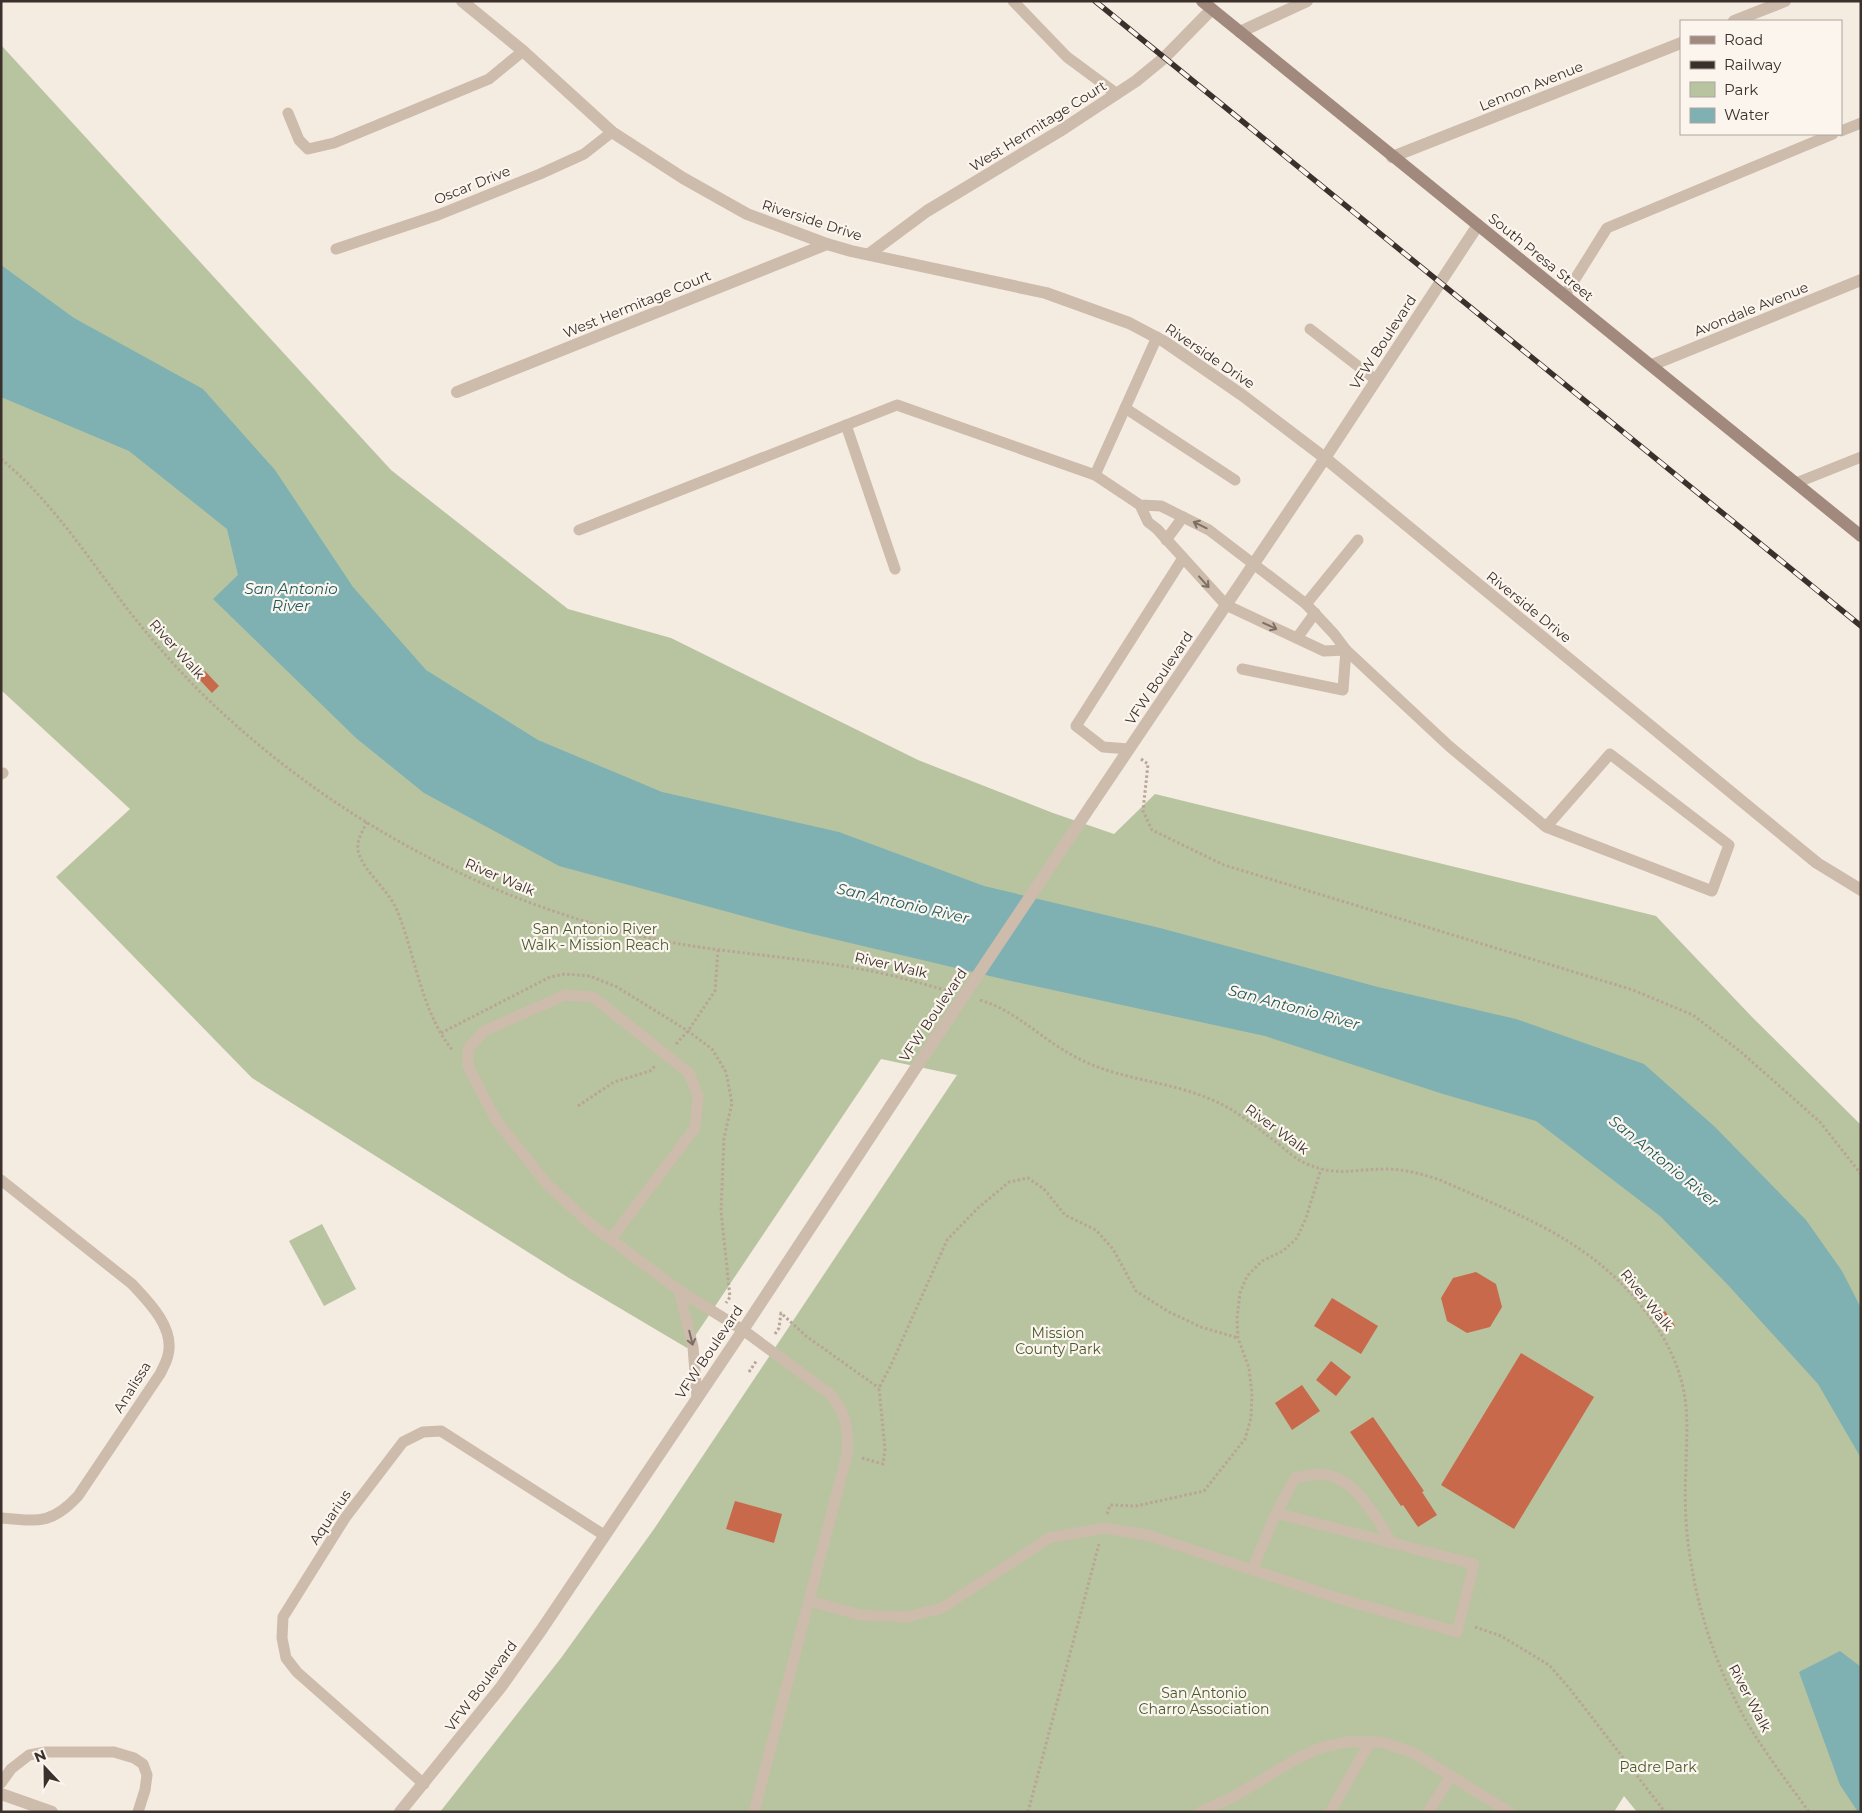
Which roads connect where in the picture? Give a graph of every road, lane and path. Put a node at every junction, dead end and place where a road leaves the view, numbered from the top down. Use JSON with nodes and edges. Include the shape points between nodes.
{"nodes":[{"id":1,"x":462,"y":1,"type":"edge"},
{"id":2,"x":1014,"y":1,"type":"edge"},
{"id":3,"x":1307,"y":1,"type":"edge"},
{"id":4,"x":1785,"y":1,"type":"edge"},
{"id":5,"x":1207,"y":5,"type":"edge"},
{"id":6,"x":1737,"y":20,"type":"edge"},
{"id":7,"x":1240,"y":32,"type":"junction"},
{"id":8,"x":1680,"y":42,"type":"edge"},
{"id":9,"x":523,"y":51,"type":"junction"},
{"id":10,"x":1117,"y":94,"type":"junction"},
{"id":11,"x":288,"y":113,"type":"dead end"},
{"id":12,"x":1861,"y":123,"type":"edge"},
{"id":13,"x":1842,"y":131,"type":"edge"},
{"id":14,"x":612,"y":132,"type":"junction"},
{"id":15,"x":1832,"y":135,"type":"edge"},
{"id":16,"x":1392,"y":157,"type":"junction"},
{"id":17,"x":1478,"y":225,"type":"junction"},
{"id":18,"x":827,"y":244,"type":"junction"},
{"id":19,"x":336,"y":250,"type":"dead end"},
{"id":20,"x":869,"y":254,"type":"junction"},
{"id":21,"x":1861,"y":280,"type":"edge"},
{"id":22,"x":1565,"y":295,"type":"junction"},
{"id":23,"x":1310,"y":328,"type":"dead end"},
{"id":24,"x":1157,"y":338,"type":"junction"},
{"id":25,"x":1652,"y":365,"type":"junction"},
{"id":26,"x":1376,"y":380,"type":"junction"},
{"id":27,"x":458,"y":392,"type":"dead end"},
{"id":28,"x":1125,"y":408,"type":"junction"},
{"id":29,"x":846,"y":425,"type":"junction"},
{"id":30,"x":1861,"y":457,"type":"edge"},
{"id":31,"x":1325,"y":458,"type":"junction"},
{"id":32,"x":1,"y":459,"type":"edge"},
{"id":33,"x":1095,"y":475,"type":"junction"},
{"id":34,"x":1235,"y":480,"type":"dead end"},
{"id":35,"x":1796,"y":483,"type":"junction"},
{"id":36,"x":1140,"y":504,"type":"junction"},
{"id":37,"x":1184,"y":517,"type":"junction"},
{"id":38,"x":578,"y":530,"type":"dead end"},
{"id":39,"x":1861,"y":536,"type":"edge"},
{"id":40,"x":1166,"y":540,"type":"junction"},
{"id":41,"x":1358,"y":540,"type":"dead end"},
{"id":42,"x":1183,"y":558,"type":"junction"},
{"id":43,"x":1254,"y":563,"type":"junction"},
{"id":44,"x":895,"y":569,"type":"dead end"},
{"id":45,"x":1306,"y":604,"type":"junction"},
{"id":46,"x":1226,"y":605,"type":"junction"},
{"id":47,"x":1315,"y":613,"type":"junction"},
{"id":48,"x":1297,"y":638,"type":"junction"},
{"id":49,"x":1346,"y":650,"type":"junction"},
{"id":50,"x":1242,"y":669,"type":"dead end"},
{"id":51,"x":1129,"y":749,"type":"junction"},
{"id":52,"x":367,"y":822,"type":"junction"},
{"id":53,"x":1546,"y":827,"type":"junction"},
{"id":54,"x":1861,"y":890,"type":"edge"},
{"id":55,"x":952,"y":992,"type":"dead end"},
{"id":56,"x":971,"y":998,"type":"dead end"},
{"id":57,"x":441,"y":1033,"type":"junction"},
{"id":58,"x":468,"y":1066,"type":"junction"},
{"id":59,"x":1321,"y":1169,"type":"junction"},
{"id":60,"x":1861,"y":1174,"type":"edge"},
{"id":61,"x":1,"y":1180,"type":"edge"},
{"id":62,"x":611,"y":1239,"type":"junction"},
{"id":63,"x":679,"y":1290,"type":"junction"},
{"id":64,"x":730,"y":1298,"type":"dead end"},
{"id":65,"x":779,"y":1328,"type":"dead end"},
{"id":66,"x":743,"y":1330,"type":"junction"},
{"id":67,"x":1238,"y":1338,"type":"junction"},
{"id":68,"x":878,"y":1388,"type":"junction"},
{"id":69,"x":697,"y":1397,"type":"junction"},
{"id":70,"x":847,"y":1454,"type":"junction"},
{"id":71,"x":1276,"y":1513,"type":"junction"},
{"id":72,"x":1,"y":1518,"type":"edge"},
{"id":73,"x":1104,"y":1528,"type":"junction"},
{"id":74,"x":604,"y":1535,"type":"junction"},
{"id":75,"x":1392,"y":1543,"type":"junction"},
{"id":76,"x":1252,"y":1570,"type":"junction"},
{"id":77,"x":810,"y":1601,"type":"junction"},
{"id":78,"x":1460,"y":1622,"type":"junction"},
{"id":79,"x":1370,"y":1742,"type":"junction"},
{"id":80,"x":1451,"y":1776,"type":"junction"},
{"id":81,"x":1,"y":1783,"type":"edge"},
{"id":82,"x":424,"y":1784,"type":"junction"},
{"id":83,"x":1,"y":1794,"type":"edge"},
{"id":84,"x":52,"y":1812,"type":"edge"},
{"id":85,"x":138,"y":1812,"type":"edge"},
{"id":86,"x":400,"y":1812,"type":"edge"},
{"id":87,"x":754,"y":1812,"type":"edge"},
{"id":88,"x":1028,"y":1812,"type":"edge"},
{"id":89,"x":1200,"y":1812,"type":"edge"},
{"id":90,"x":1330,"y":1812,"type":"edge"},
{"id":91,"x":1428,"y":1812,"type":"edge"},
{"id":92,"x":1509,"y":1812,"type":"edge"},
{"id":93,"x":1665,"y":1812,"type":"edge"},
{"id":94,"x":1810,"y":1812,"type":"edge"}],
"edges":[{"from":1,"to":9,"type":"street","name":"Riverside Drive"},
{"from":2,"to":10,"type":"lane","via":[[1067,57]]},
{"from":3,"to":7,"type":"street"},
{"from":4,"to":6,"type":"street"},
{"from":5,"to":7,"type":"main road","name":"South Presa Street"},
{"from":5,"to":10,"type":"street","name":"West Hermitage Court","via":[[1164,58]]},
{"from":7,"to":16,"type":"main road","name":"South Presa Street"},
{"from":8,"to":16,"type":"street","name":"Lennon Avenue"},
{"from":9,"to":11,"type":"lane","via":[[489,79],[334,143],[308,149],[299,140]]},
{"from":9,"to":14,"type":"street","name":"Riverside Drive"},
{"from":10,"to":20,"type":"street","name":"West Hermitage Court","via":[[927,211]]},
{"from":12,"to":13,"type":"lane"},
{"from":14,"to":18,"type":"street","name":"Riverside Drive","via":[[747,214]]},
{"from":14,"to":19,"type":"lane","name":"Oscar Drive","via":[[584,154],[540,174],[438,215]]},
{"from":15,"to":22,"type":"lane","via":[[1607,228]]},
{"from":16,"to":17,"type":"main road","name":"South Presa Street"},
{"from":17,"to":22,"type":"main road","name":"South Presa Street"},
{"from":17,"to":26,"type":"street","name":"VFW Boulevard"},
{"from":18,"to":20,"type":"street","name":"Riverside Drive"},
{"from":18,"to":27,"type":"street","name":"West Hermitage Court"},
{"from":20,"to":24,"type":"street","name":"Riverside Drive","via":[[1046,293],[1130,323]]},
{"from":21,"to":25,"type":"street","name":"Avondale Avenue"},
{"from":22,"to":25,"type":"main road","name":"South Presa Street"},
{"from":23,"to":26,"type":"lane"},
{"from":24,"to":28,"type":"lane"},
{"from":24,"to":31,"type":"street","name":"Riverside Drive","via":[[1242,395]]},
{"from":25,"to":35,"type":"main road","name":"South Presa Street"},
{"from":26,"to":31,"type":"street","name":"VFW Boulevard"},
{"from":28,"to":33,"type":"lane"},
{"from":28,"to":34,"type":"lane"},
{"from":29,"to":33,"type":"lane","via":[[897,405]]},
{"from":29,"to":38,"type":"lane"},
{"from":29,"to":44,"type":"lane"},
{"from":30,"to":35,"type":"lane"},
{"from":31,"to":43,"type":"street","name":"VFW Boulevard"},
{"from":31,"to":54,"type":"street","name":"Riverside Drive","via":[[1817,863]]},
{"from":32,"to":52,"type":"path","name":"River Walk","via":[[52,510],[130,613],[205,696],[262,748]]},
{"from":33,"to":36,"type":"lane"},
{"from":35,"to":39,"type":"main road","name":"South Presa Street"},
{"from":36,"to":37,"type":"lane","via":[[1161,506]]},
{"from":36,"to":40,"type":"lane","via":[[1148,522]]},
{"from":37,"to":40,"type":"lane"},
{"from":43,"to":37,"type":"lane","one_way":true,"via":[[1209,530]]},
{"from":40,"to":42,"type":"lane"},
{"from":41,"to":45,"type":"lane"},
{"from":42,"to":46,"type":"lane","one_way":true},
{"from":42,"to":51,"type":"lane","via":[[1076,726],[1103,747]]},
{"from":43,"to":45,"type":"lane"},
{"from":43,"to":46,"type":"street","name":"VFW Boulevard"},
{"from":45,"to":47,"type":"lane"},
{"from":46,"to":48,"type":"lane","one_way":true},
{"from":46,"to":51,"type":"street","name":"VFW Boulevard"},
{"from":47,"to":48,"type":"lane"},
{"from":47,"to":49,"type":"lane"},
{"from":48,"to":49,"type":"lane","via":[[1324,650]]},
{"from":49,"to":50,"type":"lane","via":[[1343,690]]},
{"from":49,"to":53,"type":"lane","via":[[1449,746]]},
{"from":51,"to":60,"type":"path","via":[[1148,764],[1143,811],[1152,830],[1224,865],[1633,990],[1693,1015],[1741,1052],[1820,1122]]},
{"from":51,"to":66,"type":"street","name":"VFW Boulevard","bridge":true},
{"from":52,"to":55,"type":"path","name":"River Walk","via":[[468,876],[533,903],[599,925],[658,940],[888,974]]},
{"from":52,"to":57,"type":"path","via":[[359,839],[359,854],[395,906],[420,985]]},
{"from":53,"to":53,"type":"lane","via":[[1610,754],[1729,844],[1712,891]]},
{"from":56,"to":59,"type":"path","name":"River Walk","via":[[1010,1013],[1055,1045],[1090,1064],[1114,1073],[1176,1086],[1212,1100],[1248,1121],[1293,1156]]},
{"from":57,"to":58,"type":"path","via":[[451,1050]]},
{"from":57,"to":64,"type":"path","via":[[550,977],[565,974],[590,976],[625,992],[712,1049],[726,1072],[732,1103],[724,1138],[721,1194]]},
{"from":58,"to":62,"type":"lane","via":[[496,1120],[547,1184],[589,1224]]},
{"from":58,"to":62,"type":"lane","via":[[468,1049],[484,1032],[565,995],[592,997],[689,1073],[698,1096],[695,1128]]},
{"from":59,"to":67,"type":"path","via":[[1297,1238],[1283,1251],[1262,1260],[1247,1276],[1240,1293]]},
{"from":59,"to":94,"type":"path","name":"River Walk","via":[[1340,1173],[1396,1169],[1440,1180],[1568,1240],[1608,1271],[1643,1308],[1664,1338],[1682,1385],[1688,1425],[1685,1497],[1688,1545],[1710,1641],[1745,1718]]},
{"from":61,"to":72,"type":"lane","name":"Analissa","via":[[132,1284],[162,1320],[169,1339],[168,1354],[160,1374],[66,1510],[34,1520]]},
{"from":62,"to":63,"type":"lane"},
{"from":63,"to":66,"type":"lane"},
{"from":63,"to":69,"type":"lane","one_way":true,"via":[[693,1347]]},
{"from":65,"to":68,"type":"path","via":[[781,1312],[806,1336]]},
{"from":66,"to":69,"type":"street","name":"VFW Boulevard"},
{"from":66,"to":70,"type":"lane","via":[[838,1403],[847,1426]]},
{"from":67,"to":68,"type":"path","via":[[1201,1327],[1136,1291],[1113,1250],[1096,1230],[1065,1215],[1044,1189],[1028,1178],[1009,1182],[947,1240]]},
{"from":67,"to":73,"type":"path","via":[[1249,1368],[1252,1393],[1251,1418],[1245,1439],[1204,1491],[1136,1506],[1110,1505]]},
{"from":68,"to":70,"type":"path","via":[[885,1449],[883,1464]]},
{"from":69,"to":74,"type":"street","name":"VFW Boulevard"},
{"from":70,"to":77,"type":"lane"},
{"from":71,"to":75,"type":"lane"},
{"from":71,"to":75,"type":"lane","via":[[1295,1478],[1319,1474],[1343,1480],[1362,1497]]},
{"from":71,"to":76,"type":"lane"},
{"from":73,"to":76,"type":"lane","via":[[1148,1535]]},
{"from":73,"to":77,"type":"lane","via":[[1048,1538],[942,1608],[907,1617],[860,1615]]},
{"from":73,"to":88,"type":"path"},
{"from":74,"to":82,"type":"street","name":"VFW Boulevard","via":[[501,1687]]},
{"from":74,"to":82,"type":"lane","name":"Aquarius","via":[[441,1430],[423,1432],[403,1442],[345,1518],[283,1617],[282,1638],[286,1658],[297,1672]]},
{"from":75,"to":78,"type":"lane","via":[[1474,1564]]},
{"from":76,"to":78,"type":"lane","via":[[1457,1632]]},
{"from":77,"to":87,"type":"lane"},
{"from":78,"to":93,"type":"path","via":[[1501,1636],[1549,1665]]},
{"from":79,"to":80,"type":"lane","via":[[1381,1742],[1412,1752]]},
{"from":79,"to":89,"type":"lane","via":[[1345,1742],[1320,1748]]},
{"from":79,"to":90,"type":"lane"},
{"from":80,"to":91,"type":"lane"},
{"from":80,"to":92,"type":"lane"},
{"from":81,"to":85,"type":"lane","via":[[11,1769],[29,1755],[114,1752],[143,1764],[147,1775]]},
{"from":82,"to":86,"type":"street","name":"VFW Boulevard"},
{"from":83,"to":84,"type":"street"}]}
